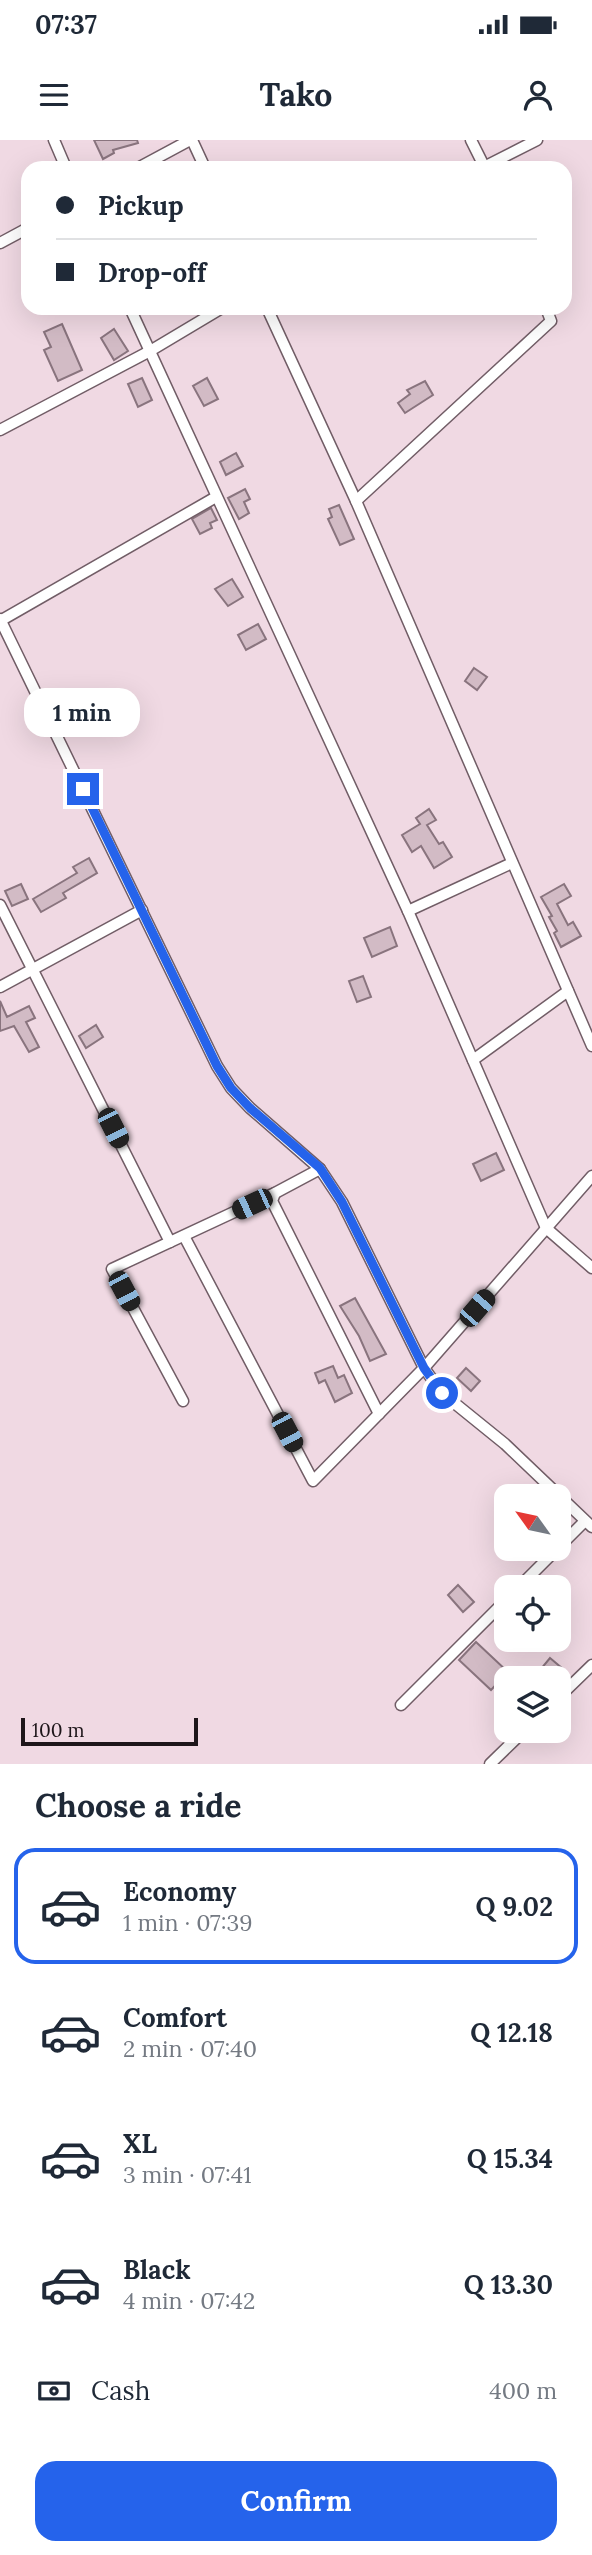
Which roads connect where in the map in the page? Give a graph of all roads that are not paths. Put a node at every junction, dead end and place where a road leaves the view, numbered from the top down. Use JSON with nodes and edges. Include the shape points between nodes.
{"nodes":[{"id":1,"x":54,"y":140,"type":"edge"},
{"id":2,"x":191,"y":140,"type":"edge"},
{"id":3,"x":471,"y":140,"type":"edge"},
{"id":4,"x":537,"y":141,"type":"edge"},
{"id":5,"x":63,"y":161,"type":"edge"},
{"id":6,"x":151,"y":161,"type":"edge"},
{"id":7,"x":202,"y":161,"type":"edge"},
{"id":8,"x":481,"y":161,"type":"edge"},
{"id":9,"x":498,"y":161,"type":"edge"},
{"id":10,"x":21,"y":232,"type":"edge"},
{"id":11,"x":0,"y":243,"type":"edge"},
{"id":12,"x":133,"y":315,"type":"edge"},
{"id":13,"x":210,"y":315,"type":"edge"},
{"id":14,"x":270,"y":315,"type":"edge"},
{"id":15,"x":549,"y":315,"type":"edge"},
{"id":16,"x":150,"y":351,"type":"junction"},
{"id":17,"x":0,"y":430,"type":"edge"},
{"id":18,"x":216,"y":497,"type":"junction"},
{"id":19,"x":356,"y":500,"type":"junction"},
{"id":20,"x":0,"y":620,"type":"edge"},
{"id":21,"x":512,"y":863,"type":"junction"},
{"id":22,"x":0,"y":905,"type":"edge"},
{"id":23,"x":142,"y":910,"type":"junction"},
{"id":24,"x":408,"y":911,"type":"junction"},
{"id":25,"x":33,"y":970,"type":"junction"},
{"id":26,"x":0,"y":987,"type":"edge"},
{"id":27,"x":568,"y":991,"type":"junction"},
{"id":28,"x":592,"y":1046,"type":"edge"},
{"id":29,"x":473,"y":1060,"type":"junction"},
{"id":30,"x":320,"y":1168,"type":"junction"},
{"id":31,"x":592,"y":1176,"type":"edge"},
{"id":32,"x":275,"y":1193,"type":"junction"},
{"id":33,"x":546,"y":1228,"type":"junction"},
{"id":34,"x":184,"y":1236,"type":"junction"},
{"id":35,"x":170,"y":1242,"type":"junction"},
{"id":36,"x":592,"y":1268,"type":"edge"},
{"id":37,"x":424,"y":1368,"type":"junction"},
{"id":38,"x":183,"y":1401,"type":"dead end"},
{"id":39,"x":379,"y":1414,"type":"junction"},
{"id":40,"x":589,"y":1524,"type":"edge"},
{"id":41,"x":571,"y":1538,"type":"edge"},
{"id":42,"x":545,"y":1561,"type":"edge"},
{"id":43,"x":531,"y":1575,"type":"edge"},
{"id":44,"x":494,"y":1612,"type":"edge"},
{"id":45,"x":592,"y":1665,"type":"edge"},
{"id":46,"x":571,"y":1685,"type":"edge"},
{"id":47,"x":401,"y":1705,"type":"dead end"},
{"id":48,"x":512,"y":1743,"type":"edge"},
{"id":49,"x":490,"y":1764,"type":"edge"}],
"edges":[{"from":1,"to":5,"type":"street"},
{"from":2,"to":6,"type":"street"},
{"from":2,"to":7,"type":"street"},
{"from":3,"to":8,"type":"street"},
{"from":4,"to":9,"type":"street"},
{"from":10,"to":11,"type":"street"},
{"from":12,"to":16,"type":"street"},
{"from":13,"to":16,"type":"street"},
{"from":14,"to":19,"type":"street"},
{"from":15,"to":19,"type":"street","via":[[551,321]]},
{"from":16,"to":17,"type":"street"},
{"from":16,"to":18,"type":"street"},
{"from":18,"to":20,"type":"street"},
{"from":18,"to":24,"type":"street"},
{"from":19,"to":21,"type":"street"},
{"from":20,"to":23,"type":"street"},
{"from":21,"to":24,"type":"street"},
{"from":21,"to":27,"type":"street"},
{"from":22,"to":25,"type":"street"},
{"from":23,"to":25,"type":"street"},
{"from":23,"to":30,"type":"street","via":[[231,1088]]},
{"from":24,"to":29,"type":"street"},
{"from":25,"to":26,"type":"street"},
{"from":25,"to":35,"type":"street"},
{"from":27,"to":28,"type":"street"},
{"from":27,"to":29,"type":"street"},
{"from":29,"to":33,"type":"street"},
{"from":30,"to":32,"type":"street"},
{"from":30,"to":37,"type":"street","via":[[342,1202]]},
{"from":31,"to":33,"type":"street"},
{"from":32,"to":34,"type":"street"},
{"from":32,"to":39,"type":"street","via":[[272,1200]]},
{"from":33,"to":36,"type":"street"},
{"from":33,"to":37,"type":"street"},
{"from":34,"to":35,"type":"street"},
{"from":34,"to":39,"type":"street","via":[[313,1481]]},
{"from":35,"to":38,"type":"street","via":[[112,1269]]},
{"from":37,"to":39,"type":"street"},
{"from":37,"to":40,"type":"street","via":[[442,1393],[505,1444]]},
{"from":40,"to":41,"type":"street"},
{"from":42,"to":43,"type":"street"},
{"from":44,"to":47,"type":"street"},
{"from":45,"to":46,"type":"street"},
{"from":48,"to":49,"type":"street"}]}
